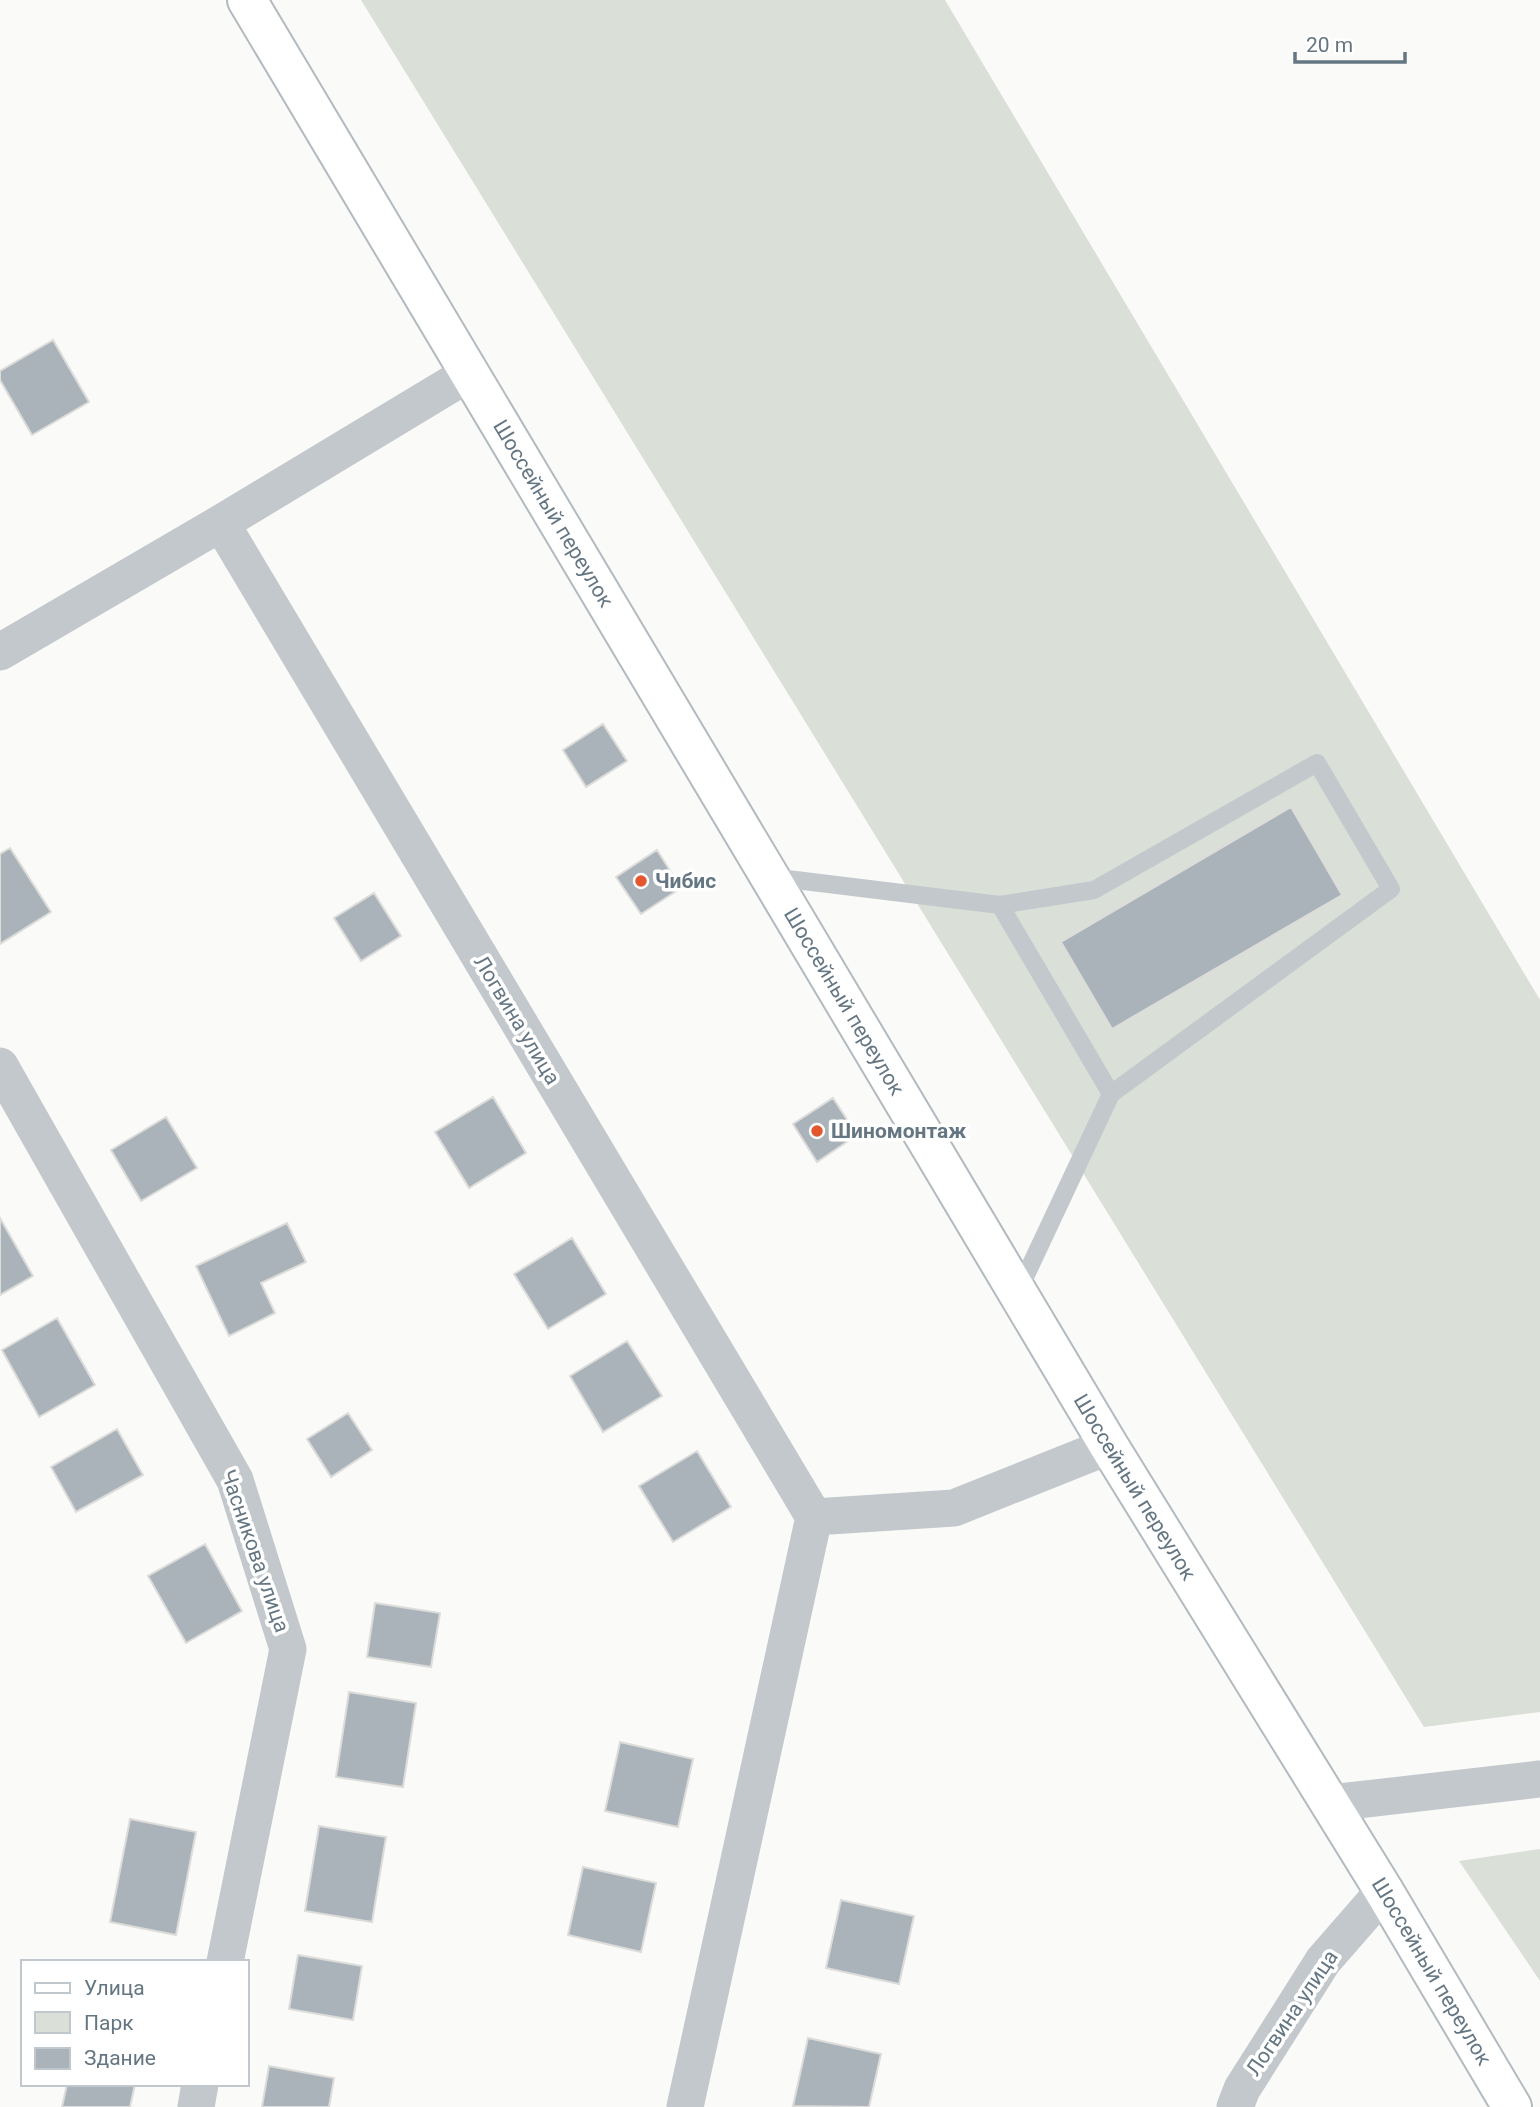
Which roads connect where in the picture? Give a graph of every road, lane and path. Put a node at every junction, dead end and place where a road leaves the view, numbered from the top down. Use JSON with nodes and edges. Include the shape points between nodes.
{"nodes":[{"id":1,"x":247,"y":0,"type":"edge"},
{"id":2,"x":468,"y":374,"type":"junction"},
{"id":3,"x":221,"y":523,"type":"junction"},
{"id":4,"x":0,"y":652,"type":"edge"},
{"id":5,"x":768,"y":876,"type":"junction"},
{"id":6,"x":1000,"y":905,"type":"junction"},
{"id":7,"x":0,"y":1066,"type":"edge"},
{"id":8,"x":1111,"y":1094,"type":"junction"},
{"id":9,"x":1017,"y":1294,"type":"junction"},
{"id":10,"x":1109,"y":1447,"type":"junction"},
{"id":11,"x":814,"y":1517,"type":"junction"},
{"id":12,"x":1540,"y":1779,"type":"edge"},
{"id":13,"x":1331,"y":1803,"type":"junction"},
{"id":14,"x":1384,"y":1891,"type":"junction"},
{"id":15,"x":225,"y":1960,"type":"edge"},
{"id":16,"x":200,"y":2086,"type":"edge"},
{"id":17,"x":196,"y":2107,"type":"edge"},
{"id":18,"x":685,"y":2107,"type":"edge"},
{"id":19,"x":1235,"y":2107,"type":"edge"},
{"id":20,"x":1513,"y":2107,"type":"edge"}],
"edges":[{"from":1,"to":2,"type":"main road","name":"Шоссейный переулок"},
{"from":2,"to":3,"type":"street"},
{"from":2,"to":5,"type":"main road","name":"Шоссейный переулок"},
{"from":3,"to":4,"type":"street"},
{"from":3,"to":11,"type":"street","name":"Логвина улица"},
{"from":5,"to":6,"type":"lane"},
{"from":5,"to":9,"type":"main road","name":"Шоссейный переулок"},
{"from":6,"to":8,"type":"lane"},
{"from":6,"to":8,"type":"lane","via":[[1094,890],[1317,763],[1391,889]]},
{"from":7,"to":15,"type":"street","name":"Часникова улица","via":[[235,1480],[288,1649]]},
{"from":8,"to":9,"type":"lane"},
{"from":9,"to":10,"type":"main road","name":"Шоссейный переулок"},
{"from":10,"to":11,"type":"street","via":[[954,1508]]},
{"from":10,"to":13,"type":"main road","name":"Шоссейный переулок"},
{"from":11,"to":18,"type":"street"},
{"from":12,"to":13,"type":"street"},
{"from":13,"to":14,"type":"main road","name":"Шоссейный переулок"},
{"from":14,"to":19,"type":"street","name":"Логвина улица","via":[[1323,1961],[1242,2088]]},
{"from":14,"to":20,"type":"main road","name":"Шоссейный переулок"},
{"from":16,"to":17,"type":"street"}]}
